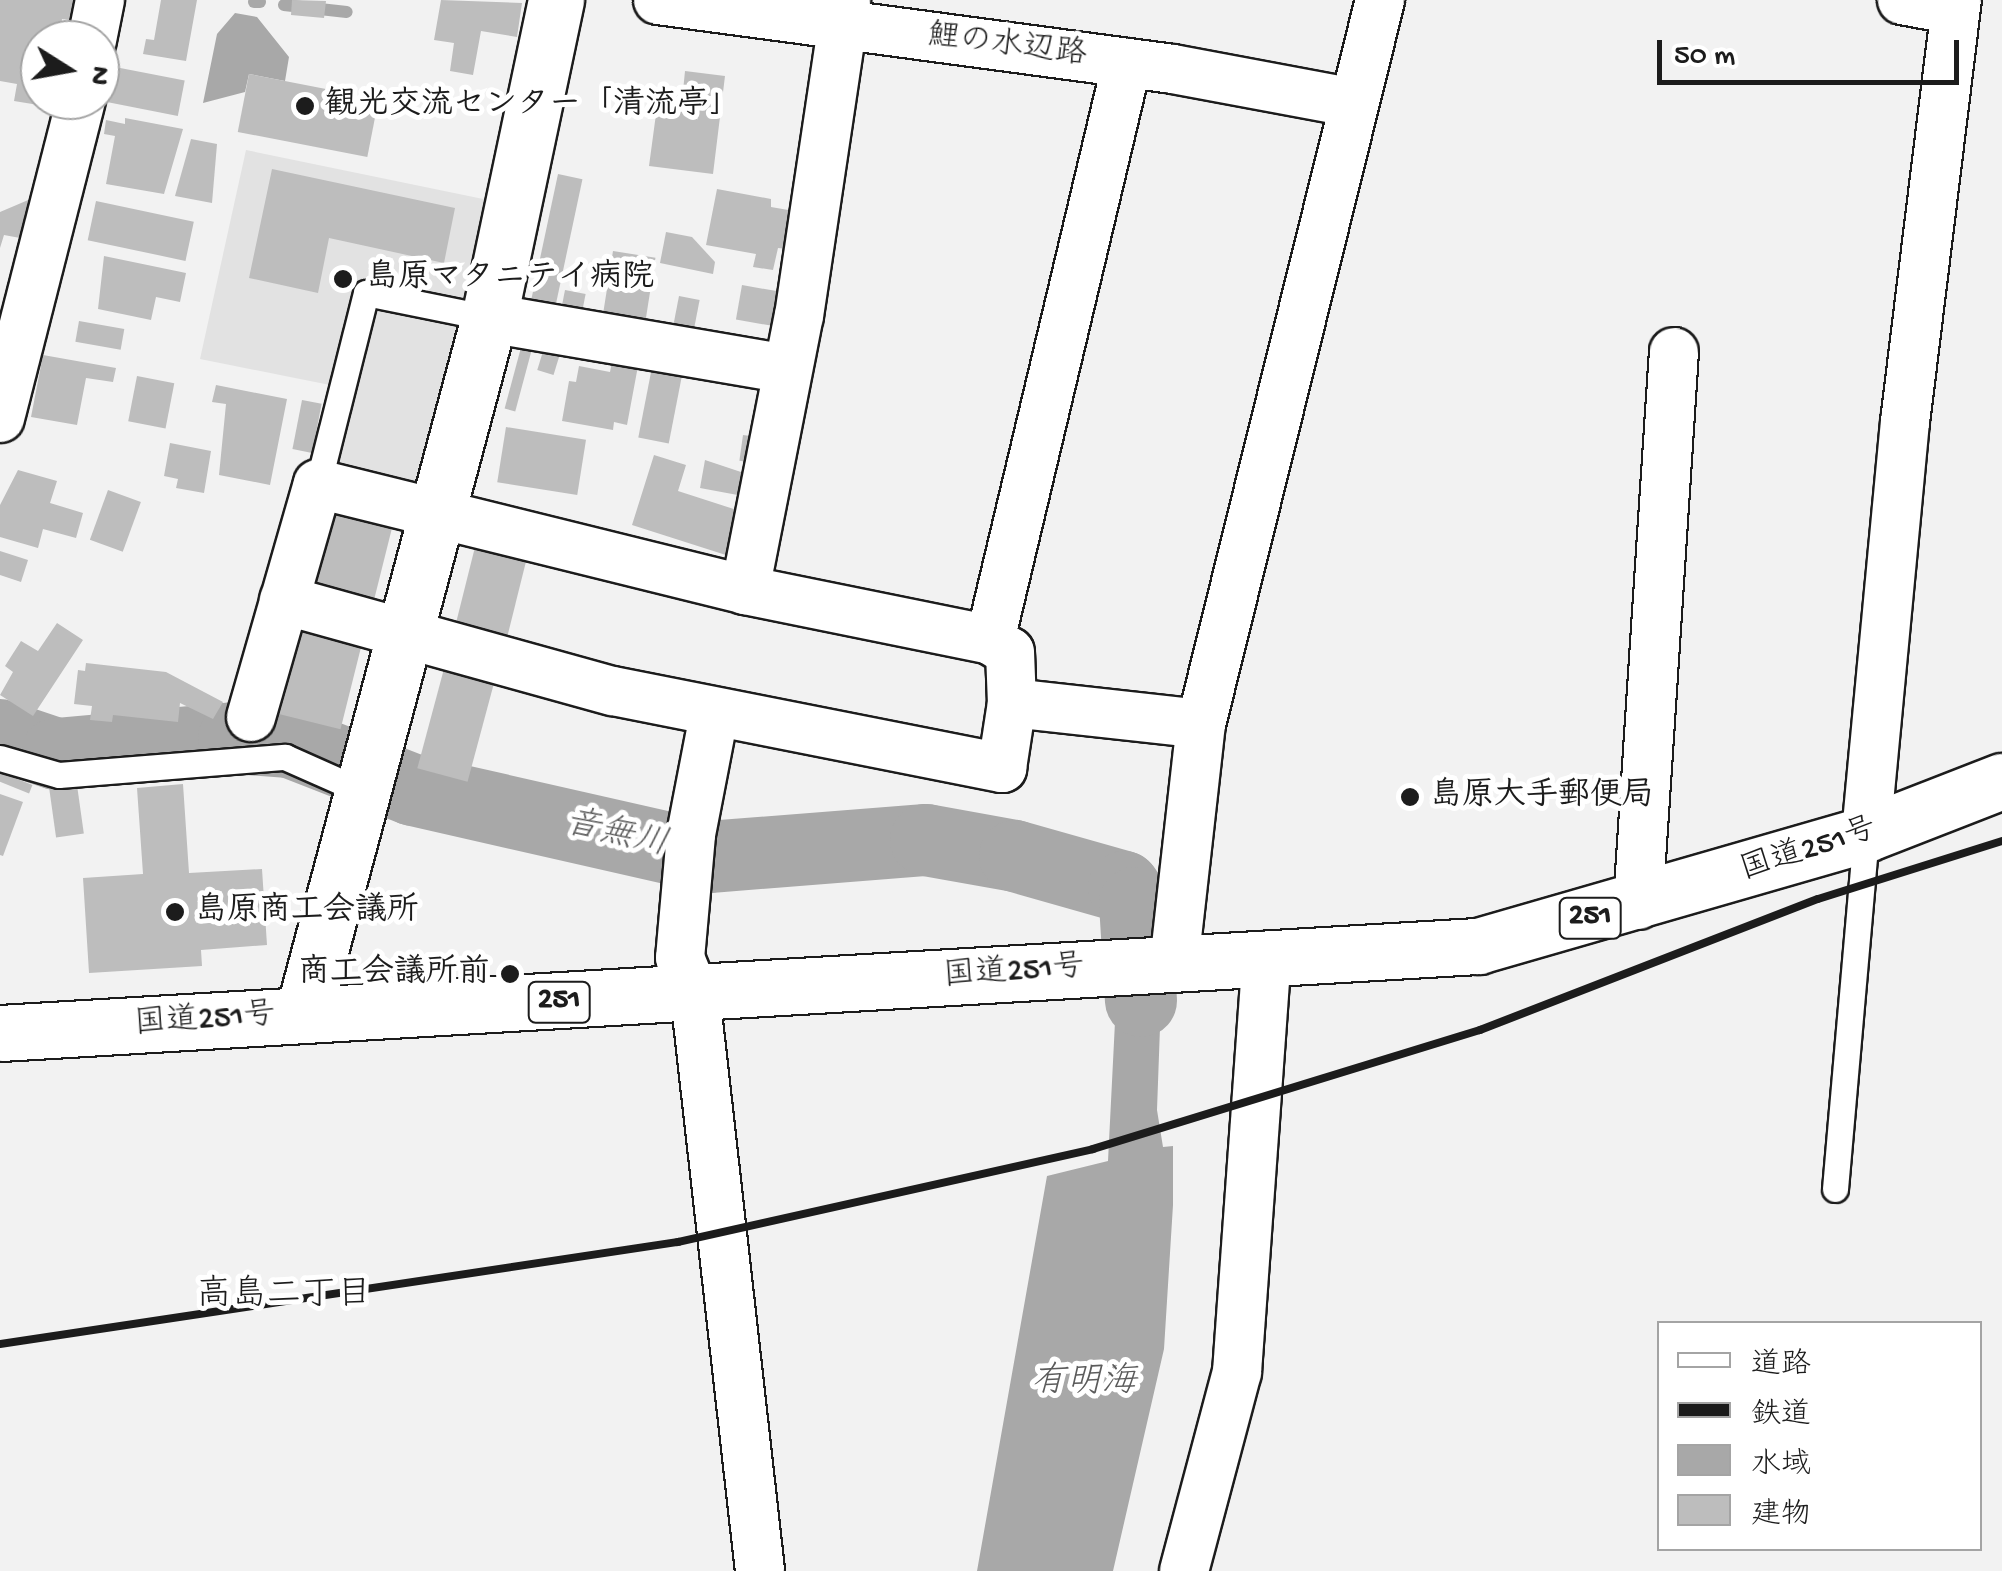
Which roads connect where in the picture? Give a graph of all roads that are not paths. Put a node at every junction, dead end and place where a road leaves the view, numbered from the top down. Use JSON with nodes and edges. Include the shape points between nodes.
{"nodes":[{"id":1,"x":556,"y":0,"type":"edge"},
{"id":2,"x":658,"y":0,"type":"edge"},
{"id":3,"x":1380,"y":0,"type":"edge"},
{"id":4,"x":1902,"y":0,"type":"edge"},
{"id":5,"x":1956,"y":5,"type":"edge"},
{"id":6,"x":844,"y":13,"type":"edge"},
{"id":7,"x":1127,"y":63,"type":"junction"},
{"id":8,"x":1354,"y":102,"type":"junction"},
{"id":9,"x":76,"y":120,"type":"edge"},
{"id":10,"x":488,"y":318,"type":"junction"},
{"id":11,"x":1674,"y":352,"type":"dead end"},
{"id":12,"x":788,"y":369,"type":"junction"},
{"id":13,"x":0,"y":418,"type":"edge"},
{"id":14,"x":318,"y":484,"type":"junction"},
{"id":15,"x":436,"y":515,"type":"junction"},
{"id":16,"x":745,"y":590,"type":"junction"},
{"id":17,"x":284,"y":600,"type":"junction"},
{"id":18,"x":404,"y":636,"type":"junction"},
{"id":19,"x":990,"y":640,"type":"junction"},
{"id":20,"x":1012,"y":703,"type":"junction"},
{"id":21,"x":714,"y":714,"type":"junction"},
{"id":22,"x":1201,"y":724,"type":"junction"},
{"id":23,"x":253,"y":736,"type":"junction"},
{"id":24,"x":0,"y":758,"type":"edge"},
{"id":25,"x":369,"y":768,"type":"junction"},
{"id":26,"x":2002,"y":781,"type":"edge"},
{"id":27,"x":1866,"y":834,"type":"junction"},
{"id":28,"x":1638,"y":905,"type":"junction"},
{"id":29,"x":1267,"y":956,"type":"junction"},
{"id":30,"x":1150,"y":965,"type":"junction"},
{"id":31,"x":695,"y":995,"type":"junction"},
{"id":32,"x":303,"y":1014,"type":"junction"},
{"id":33,"x":0,"y":1034,"type":"edge"},
{"id":34,"x":1835,"y":1190,"type":"dead end"},
{"id":35,"x":760,"y":1571,"type":"edge"},
{"id":36,"x":1184,"y":1571,"type":"edge"}],
"edges":[{"from":1,"to":10,"type":"main road"},
{"from":2,"to":6,"type":"street","name":"鯉の水辺路"},
{"from":3,"to":8,"type":"street"},
{"from":4,"to":5,"type":"street"},
{"from":5,"to":27,"type":"street","via":[[1905,422]]},
{"from":6,"to":7,"type":"street","name":"鯉の水辺路"},
{"from":6,"to":12,"type":"street"},
{"from":7,"to":8,"type":"street","name":"鯉の水辺路"},
{"from":7,"to":19,"type":"street"},
{"from":8,"to":22,"type":"street"},
{"from":9,"to":13,"type":"street"},
{"from":10,"to":12,"type":"street"},
{"from":10,"to":14,"type":"lane","via":[[366,293]]},
{"from":10,"to":15,"type":"main road"},
{"from":11,"to":28,"type":"street"},
{"from":12,"to":16,"type":"street"},
{"from":14,"to":15,"type":"street"},
{"from":14,"to":17,"type":"street"},
{"from":15,"to":16,"type":"street"},
{"from":15,"to":18,"type":"main road"},
{"from":16,"to":19,"type":"street"},
{"from":17,"to":18,"type":"street"},
{"from":17,"to":23,"type":"street"},
{"from":18,"to":21,"type":"street"},
{"from":18,"to":25,"type":"main road"},
{"from":19,"to":20,"type":"street","via":[[1010,652]]},
{"from":20,"to":21,"type":"street","via":[[1002,768]]},
{"from":20,"to":22,"type":"street"},
{"from":21,"to":31,"type":"street","via":[[691,835],[680,958]]},
{"from":22,"to":30,"type":"street"},
{"from":23,"to":24,"type":"lane","via":[[59,775]]},
{"from":23,"to":25,"type":"lane","via":[[285,757]]},
{"from":25,"to":32,"type":"main road"},
{"from":26,"to":27,"type":"main road","name":"国道251号","number":"251"},
{"from":27,"to":28,"type":"main road","name":"国道251号","number":"251"},
{"from":27,"to":34,"type":"lane"},
{"from":28,"to":29,"type":"main road","name":"国道251号","number":"251","via":[[1478,946]]},
{"from":29,"to":30,"type":"main road","name":"国道251号","number":"251"},
{"from":29,"to":36,"type":"street","via":[[1237,1372]]},
{"from":30,"to":31,"type":"main road","name":"国道251号","number":"251"},
{"from":31,"to":32,"type":"main road","name":"国道251号","number":"251"},
{"from":31,"to":35,"type":"street"},
{"from":32,"to":33,"type":"main road","name":"国道251号","number":"251"}]}
